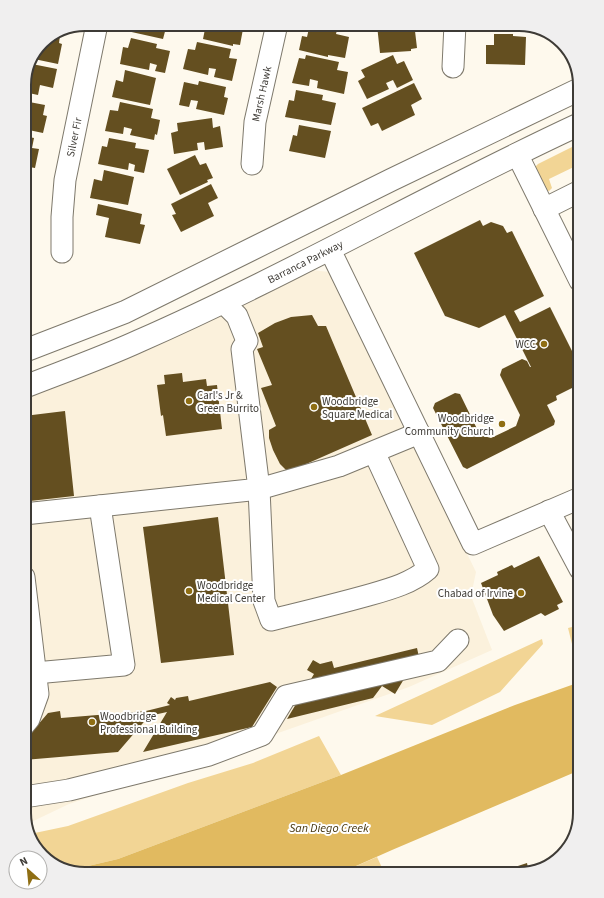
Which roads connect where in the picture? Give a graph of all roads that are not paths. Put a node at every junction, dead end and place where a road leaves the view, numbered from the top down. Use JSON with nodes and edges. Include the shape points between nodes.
{"nodes":[{"id":1,"x":96,"y":31,"type":"edge"},
{"id":2,"x":275,"y":31,"type":"edge"},
{"id":3,"x":455,"y":31,"type":"edge"},
{"id":4,"x":453,"y":67,"type":"dead end"},
{"id":5,"x":573,"y":92,"type":"edge"},
{"id":6,"x":573,"y":127,"type":"edge"},
{"id":7,"x":517,"y":154,"type":"junction"},
{"id":8,"x":252,"y":164,"type":"dead end"},
{"id":9,"x":573,"y":194,"type":"edge"},
{"id":10,"x":544,"y":209,"type":"junction"},
{"id":11,"x":330,"y":250,"type":"junction"},
{"id":12,"x":62,"y":252,"type":"dead end"},
{"id":13,"x":573,"y":268,"type":"edge"},
{"id":14,"x":209,"y":270,"type":"junction"},
{"id":15,"x":223,"y":302,"type":"junction"},
{"id":16,"x":31,"y":349,"type":"edge"},
{"id":17,"x":31,"y":384,"type":"edge"},
{"id":18,"x":419,"y":433,"type":"junction"},
{"id":19,"x":374,"y":452,"type":"junction"},
{"id":20,"x":259,"y":489,"type":"junction"},
{"id":21,"x":573,"y":501,"type":"edge"},
{"id":22,"x":100,"y":506,"type":"junction"},
{"id":23,"x":549,"y":511,"type":"junction"},
{"id":24,"x":31,"y":513,"type":"edge"},
{"id":25,"x":573,"y":556,"type":"edge"},
{"id":26,"x":31,"y":640,"type":"edge"},
{"id":27,"x":458,"y":640,"type":"dead end"},
{"id":28,"x":35,"y":673,"type":"junction"},
{"id":29,"x":31,"y":713,"type":"edge"},
{"id":30,"x":31,"y":796,"type":"edge"}],
"edges":[{"from":1,"to":12,"type":"street","name":"Silver Fir","via":[[65,180]]},
{"from":2,"to":8,"type":"street","name":"Marsh Hawk","via":[[255,122]]},
{"from":3,"to":4,"type":"street"},
{"from":5,"to":14,"type":"main road"},
{"from":6,"to":7,"type":"main road","name":"Barranca Parkway"},
{"from":7,"to":10,"type":"street"},
{"from":7,"to":11,"type":"main road","name":"Barranca Parkway"},
{"from":9,"to":10,"type":"street"},
{"from":10,"to":13,"type":"street"},
{"from":11,"to":15,"type":"main road","name":"Barranca Parkway"},
{"from":11,"to":18,"type":"street"},
{"from":14,"to":15,"type":"main road"},
{"from":14,"to":16,"type":"main road","via":[[126,312]]},
{"from":15,"to":17,"type":"main road","name":"Barranca Parkway","via":[[138,342]]},
{"from":15,"to":20,"type":"street","via":[[226,322],[234,345],[242,349]]},
{"from":18,"to":19,"type":"street"},
{"from":18,"to":23,"type":"street","via":[[473,544]]},
{"from":19,"to":20,"type":"street","via":[[339,466]]},
{"from":19,"to":20,"type":"street","via":[[428,569],[420,576],[388,589],[325,608],[271,620],[264,601]]},
{"from":20,"to":22,"type":"street"},
{"from":21,"to":23,"type":"street"},
{"from":22,"to":24,"type":"street"},
{"from":22,"to":28,"type":"street","via":[[124,665]]},
{"from":23,"to":25,"type":"street"},
{"from":26,"to":28,"type":"street"},
{"from":27,"to":30,"type":"street","via":[[438,661],[286,696],[262,735],[209,755],[69,790]]},
{"from":28,"to":29,"type":"street","via":[[38,694]]}]}
